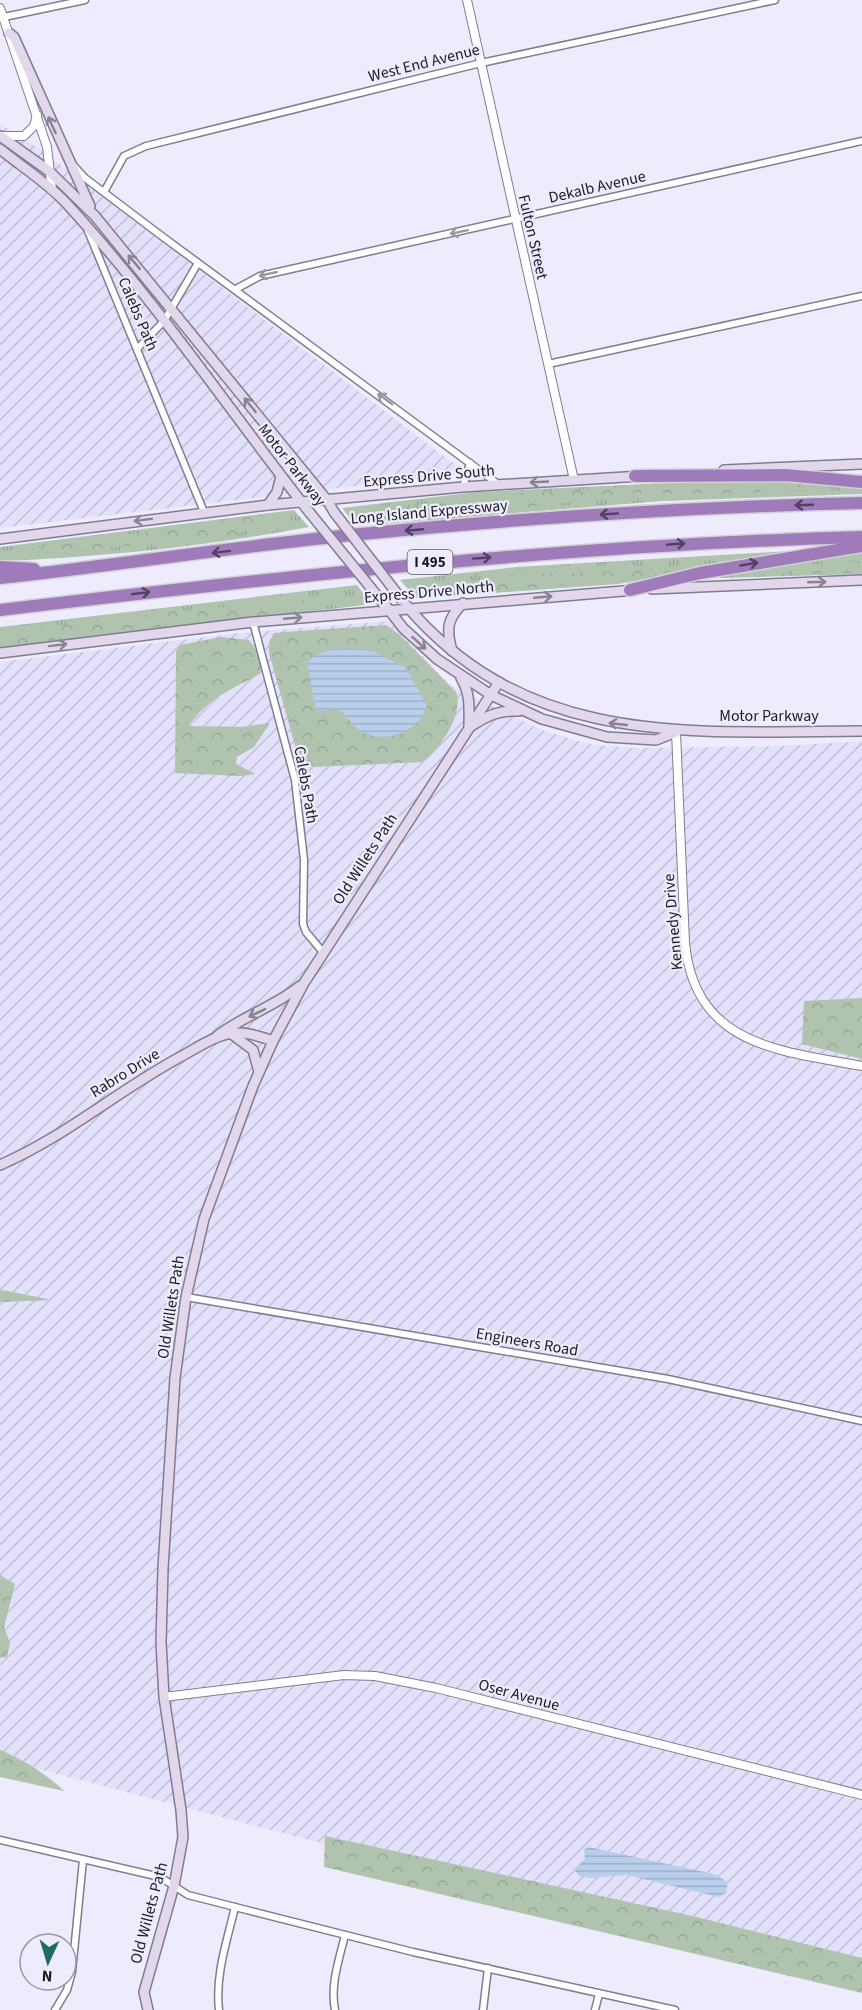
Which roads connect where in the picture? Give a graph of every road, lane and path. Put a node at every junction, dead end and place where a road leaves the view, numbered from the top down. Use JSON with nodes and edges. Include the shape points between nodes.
{"nodes":[{"id":1,"x":85,"y":0,"type":"edge"},
{"id":2,"x":467,"y":0,"type":"edge"},
{"id":3,"x":775,"y":0,"type":"edge"},
{"id":4,"x":0,"y":8,"type":"edge"},
{"id":5,"x":4,"y":17,"type":"junction"},
{"id":6,"x":9,"y":33,"type":"junction"},
{"id":7,"x":481,"y":63,"type":"junction"},
{"id":8,"x":37,"y":114,"type":"junction"},
{"id":9,"x":0,"y":136,"type":"edge"},
{"id":10,"x":862,"y":141,"type":"edge"},
{"id":11,"x":0,"y":149,"type":"edge"},
{"id":12,"x":67,"y":157,"type":"junction"},
{"id":13,"x":50,"y":171,"type":"junction"},
{"id":14,"x":52,"y":190,"type":"junction"},
{"id":15,"x":104,"y":192,"type":"junction"},
{"id":16,"x":95,"y":216,"type":"junction"},
{"id":17,"x":516,"y":219,"type":"junction"},
{"id":18,"x":87,"y":228,"type":"junction"},
{"id":19,"x":198,"y":263,"type":"junction"},
{"id":20,"x":236,"y":289,"type":"junction"},
{"id":21,"x":862,"y":297,"type":"edge"},
{"id":22,"x":172,"y":307,"type":"junction"},
{"id":23,"x":164,"y":321,"type":"junction"},
{"id":24,"x":138,"y":348,"type":"junction"},
{"id":25,"x":548,"y":364,"type":"junction"},
{"id":26,"x":470,"y":463,"type":"junction"},
{"id":27,"x":862,"y":464,"type":"edge"},
{"id":28,"x":281,"y":476,"type":"junction"},
{"id":29,"x":636,"y":476,"type":"junction"},
{"id":30,"x":574,"y":480,"type":"junction"},
{"id":31,"x":862,"y":482,"type":"edge"},
{"id":32,"x":498,"y":484,"type":"junction"},
{"id":33,"x":464,"y":487,"type":"junction"},
{"id":34,"x":327,"y":500,"type":"junction"},
{"id":35,"x":301,"y":502,"type":"junction"},
{"id":36,"x":862,"y":503,"type":"edge"},
{"id":37,"x":268,"y":505,"type":"junction"},
{"id":38,"x":204,"y":512,"type":"junction"},
{"id":39,"x":862,"y":537,"type":"edge"},
{"id":40,"x":0,"y":539,"type":"edge"},
{"id":41,"x":862,"y":546,"type":"edge"},
{"id":42,"x":0,"y":567,"type":"edge"},
{"id":43,"x":59,"y":572,"type":"junction"},
{"id":44,"x":0,"y":578,"type":"edge"},
{"id":45,"x":862,"y":580,"type":"edge"},
{"id":46,"x":630,"y":590,"type":"junction"},
{"id":47,"x":107,"y":597,"type":"junction"},
{"id":48,"x":464,"y":603,"type":"junction"},
{"id":49,"x":405,"y":604,"type":"junction"},
{"id":50,"x":387,"y":607,"type":"junction"},
{"id":51,"x":0,"y":610,"type":"edge"},
{"id":52,"x":0,"y":616,"type":"edge"},
{"id":53,"x":253,"y":622,"type":"junction"},
{"id":54,"x":453,"y":651,"type":"junction"},
{"id":55,"x":0,"y":653,"type":"edge"},
{"id":56,"x":460,"y":676,"type":"junction"},
{"id":57,"x":500,"y":682,"type":"junction"},
{"id":58,"x":491,"y":695,"type":"junction"},
{"id":59,"x":523,"y":711,"type":"junction"},
{"id":60,"x":469,"y":729,"type":"junction"},
{"id":61,"x":862,"y":731,"type":"edge"},
{"id":62,"x":676,"y":732,"type":"junction"},
{"id":63,"x":322,"y":951,"type":"junction"},
{"id":64,"x":304,"y":982,"type":"junction"},
{"id":65,"x":231,"y":1033,"type":"junction"},
{"id":66,"x":273,"y":1041,"type":"junction"},
{"id":67,"x":208,"y":1042,"type":"junction"},
{"id":68,"x":862,"y":1066,"type":"edge"},
{"id":69,"x":260,"y":1072,"type":"junction"},
{"id":70,"x":0,"y":1165,"type":"edge"},
{"id":71,"x":186,"y":1297,"type":"junction"},
{"id":72,"x":862,"y":1421,"type":"edge"},
{"id":73,"x":164,"y":1697,"type":"junction"},
{"id":74,"x":862,"y":1795,"type":"edge"},
{"id":75,"x":0,"y":1840,"type":"edge"},
{"id":76,"x":83,"y":1860,"type":"junction"},
{"id":77,"x":174,"y":1886,"type":"junction"},
{"id":78,"x":235,"y":1907,"type":"junction"},
{"id":79,"x":345,"y":1935,"type":"junction"},
{"id":80,"x":488,"y":1968,"type":"junction"},
{"id":81,"x":599,"y":1994,"type":"junction"},
{"id":82,"x":55,"y":2010,"type":"edge"},
{"id":83,"x":148,"y":2010,"type":"edge"},
{"id":84,"x":219,"y":2010,"type":"edge"},
{"id":85,"x":335,"y":2010,"type":"edge"},
{"id":86,"x":483,"y":2010,"type":"edge"},
{"id":87,"x":595,"y":2010,"type":"edge"},
{"id":88,"x":675,"y":2010,"type":"edge"}],
"edges":[{"from":1,"to":5,"type":"street"},
{"from":2,"to":7,"type":"street","name":"Fulton Street"},
{"from":3,"to":7,"type":"street","name":"West End Avenue"},
{"from":4,"to":5,"type":"street"},
{"from":5,"to":6,"type":"street"},
{"from":6,"to":8,"type":"street"},
{"from":12,"to":6,"type":"main road","one_way":true},
{"from":7,"to":15,"type":"street","name":"West End Avenue","via":[[146,146],[124,156]]},
{"from":7,"to":17,"type":"street","name":"Fulton Street"},
{"from":8,"to":9,"type":"street","via":[[34,126],[24,136]]},
{"from":8,"to":13,"type":"street"},
{"from":9,"to":13,"type":"main road","name":"Motor Parkway"},
{"from":10,"to":17,"type":"street","name":"Dekalb Avenue"},
{"from":11,"to":14,"type":"main road","name":"Motor Parkway"},
{"from":12,"to":15,"type":"street"},
{"from":12,"to":16,"type":"main road"},
{"from":13,"to":14,"type":"street"},
{"from":13,"to":16,"type":"main road","name":"Motor Parkway"},
{"from":14,"to":18,"type":"main road","name":"Motor Parkway"},
{"from":15,"to":19,"type":"street"},
{"from":22,"to":16,"type":"main road","name":"Motor Parkway","one_way":true},
{"from":17,"to":20,"type":"street","name":"Dekalb Avenue","one_way":true,"via":[[260,276]]},
{"from":17,"to":25,"type":"street","name":"Fulton Street"},
{"from":18,"to":23,"type":"main road","name":"Motor Parkway"},
{"from":18,"to":24,"type":"street","name":"Calebs Path"},
{"from":19,"to":20,"type":"street"},
{"from":19,"to":22,"type":"street"},
{"from":26,"to":20,"type":"street","one_way":true},
{"from":21,"to":25,"type":"street"},
{"from":22,"to":23,"type":"street"},
{"from":34,"to":22,"type":"main road","name":"Motor Parkway","one_way":true},
{"from":23,"to":24,"type":"street"},
{"from":23,"to":28,"type":"main road","name":"Motor Parkway"},
{"from":24,"to":38,"type":"street","name":"Calebs Path"},
{"from":25,"to":30,"type":"street","name":"Fulton Street"},
{"from":26,"to":32,"type":"street"},
{"from":26,"to":33,"type":"street"},
{"from":27,"to":29,"type":"main road","name":"Express Drive South"},
{"from":28,"to":35,"type":"main road","name":"Motor Parkway"},
{"from":28,"to":37,"type":"main road","via":[[278,492]]},
{"from":29,"to":30,"type":"main road","name":"Express Drive South"},
{"from":29,"to":31,"type":"highway","via":[[786,475]]},
{"from":30,"to":32,"type":"main road","name":"Express Drive South","one_way":true},
{"from":32,"to":33,"type":"main road","name":"Express Drive South"},
{"from":33,"to":34,"type":"main road","name":"Express Drive South"},
{"from":34,"to":35,"type":"main road","name":"Express Drive South"},
{"from":34,"to":49,"type":"main road","name":"Motor Parkway","bridge":true},
{"from":35,"to":37,"type":"main road","name":"Express Drive South"},
{"from":35,"to":50,"type":"main road","name":"Motor Parkway","bridge":true},
{"from":36,"to":43,"type":"highway","name":"Long Island Expressway","number":"I 495","one_way":true,"via":[[693,509],[466,525]]},
{"from":37,"to":38,"type":"main road","name":"Express Drive South"},
{"from":38,"to":40,"type":"main road","name":"Express Drive South","one_way":true},
{"from":47,"to":39,"type":"highway","number":"I 495","one_way":true,"via":[[469,559],[684,543]]},
{"from":46,"to":41,"type":"highway","one_way":true,"via":[[700,573]]},
{"from":42,"to":43,"type":"highway"},
{"from":43,"to":44,"type":"highway","name":"Long Island Expressway","number":"I 495"},
{"from":46,"to":45,"type":"main road","name":"Express Drive North","one_way":true},
{"from":48,"to":46,"type":"main road","name":"Express Drive North","one_way":true},
{"from":47,"to":51,"type":"highway","number":"I 495"},
{"from":47,"to":52,"type":"highway"},
{"from":48,"to":49,"type":"main road","name":"Express Drive North"},
{"from":48,"to":54,"type":"main road","via":[[449,620],[447,634]]},
{"from":49,"to":50,"type":"main road","name":"Express Drive North"},
{"from":49,"to":54,"type":"main road","name":"Motor Parkway"},
{"from":53,"to":50,"type":"main road","name":"Express Drive North","one_way":true},
{"from":50,"to":56,"type":"main road","name":"Motor Parkway","one_way":true,"via":[[416,642]]},
{"from":55,"to":53,"type":"main road","name":"Express Drive North","one_way":true},
{"from":53,"to":63,"type":"street","name":"Calebs Path","via":[[295,780],[304,860],[303,924]]},
{"from":54,"to":57,"type":"main road","name":"Motor Parkway"},
{"from":56,"to":58,"type":"main road","name":"Motor Parkway"},
{"from":56,"to":60,"type":"main road","via":[[470,701]]},
{"from":57,"to":58,"type":"main road","name":"Old Willets Path"},
{"from":62,"to":57,"type":"main road","name":"Motor Parkway","one_way":true,"via":[[590,719],[560,710]]},
{"from":58,"to":59,"type":"main road","name":"Motor Parkway"},
{"from":58,"to":60,"type":"main road","name":"Old Willets Path"},
{"from":59,"to":60,"type":"main road","via":[[486,716]]},
{"from":59,"to":62,"type":"main road","name":"Motor Parkway","via":[[607,737],[656,740]]},
{"from":60,"to":63,"type":"main road","name":"Old Willets Path"},
{"from":61,"to":62,"type":"main road","name":"Motor Parkway"},
{"from":62,"to":68,"type":"street","name":"Kennedy Drive","via":[[685,943],[700,997],[713,1014],[742,1038],[784,1052]]},
{"from":63,"to":64,"type":"main road","name":"Old Willets Path"},
{"from":64,"to":66,"type":"main road","name":"Old Willets Path"},
{"from":64,"to":67,"type":"main road","one_way":true,"via":[[282,1000],[230,1026]]},
{"from":65,"to":66,"type":"main road","name":"Rabro Drive","via":[[250,1033]]},
{"from":65,"to":67,"type":"main road","name":"Rabro Drive"},
{"from":65,"to":69,"type":"main road","via":[[254,1050]]},
{"from":66,"to":69,"type":"main road","name":"Old Willets Path"},
{"from":67,"to":70,"type":"main road","name":"Rabro Drive","via":[[125,1089],[35,1148]]},
{"from":69,"to":71,"type":"main road","name":"Old Willets Path","via":[[204,1220]]},
{"from":71,"to":72,"type":"street","name":"Engineers Road","via":[[663,1378]]},
{"from":71,"to":73,"type":"main road","name":"Old Willets Path","via":[[175,1378],[167,1495],[161,1642]]},
{"from":73,"to":74,"type":"street","name":"Oser Avenue","via":[[344,1675],[375,1676]]},
{"from":73,"to":77,"type":"main road","name":"Old Willets Path","via":[[182,1810],[183,1837]]},
{"from":75,"to":76,"type":"street"},
{"from":76,"to":77,"type":"street","via":[[160,1877]]},
{"from":76,"to":82,"type":"street","via":[[72,1972]]},
{"from":77,"to":78,"type":"street","via":[[188,1895]]},
{"from":77,"to":83,"type":"main road","name":"Old Willets Path","via":[[144,1992]]},
{"from":78,"to":79,"type":"street"},
{"from":78,"to":84,"type":"street","via":[[222,1958]]},
{"from":79,"to":80,"type":"street"},
{"from":79,"to":85,"type":"street","via":[[334,1978]]},
{"from":80,"to":81,"type":"street"},
{"from":80,"to":86,"type":"street"},
{"from":81,"to":87,"type":"street"},
{"from":81,"to":88,"type":"street"}]}
